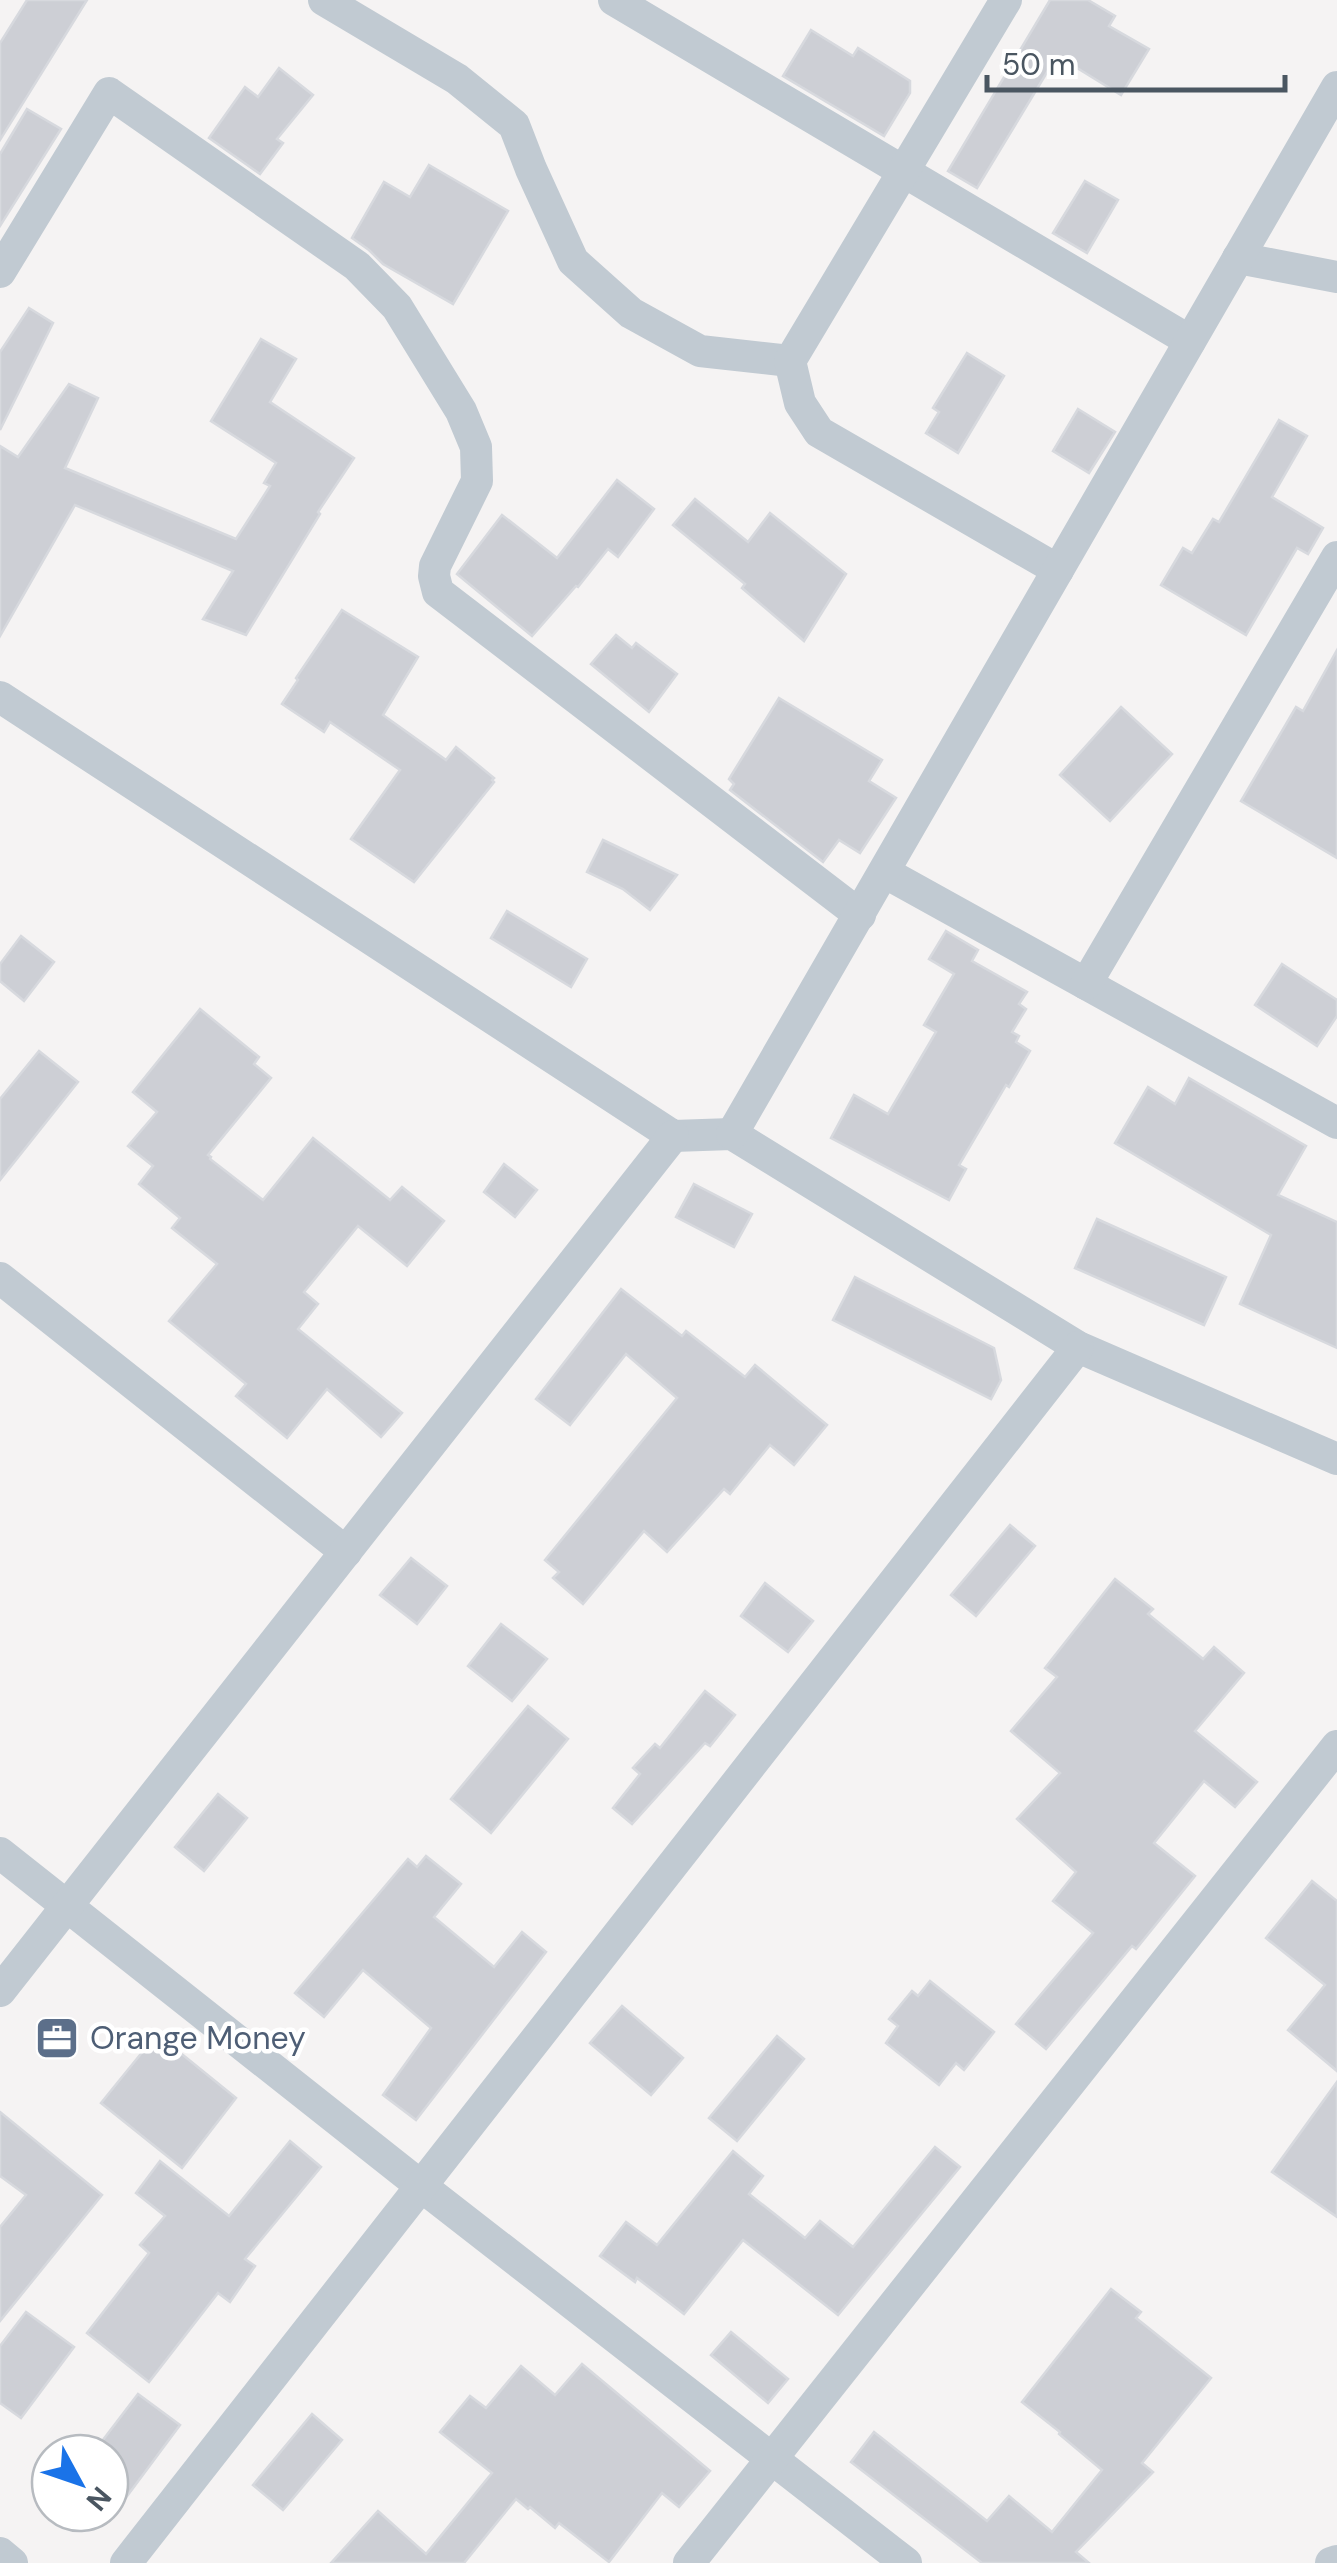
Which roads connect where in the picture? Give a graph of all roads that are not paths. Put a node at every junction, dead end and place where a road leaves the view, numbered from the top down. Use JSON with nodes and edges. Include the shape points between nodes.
{"nodes":[{"id":1,"x":324,"y":0,"type":"edge"},
{"id":2,"x":614,"y":0,"type":"edge"},
{"id":3,"x":1006,"y":0,"type":"edge"},
{"id":4,"x":1337,"y":87,"type":"edge"},
{"id":5,"x":904,"y":171,"type":"junction"},
{"id":6,"x":1238,"y":258,"type":"junction"},
{"id":7,"x":0,"y":272,"type":"edge"},
{"id":8,"x":1337,"y":277,"type":"edge"},
{"id":9,"x":1190,"y":341,"type":"junction"},
{"id":10,"x":790,"y":361,"type":"junction"},
{"id":11,"x":1337,"y":557,"type":"edge"},
{"id":12,"x":1058,"y":570,"type":"junction"},
{"id":13,"x":0,"y":696,"type":"edge"},
{"id":14,"x":884,"y":872,"type":"junction"},
{"id":15,"x":860,"y":915,"type":"junction"},
{"id":16,"x":1086,"y":984,"type":"junction"},
{"id":17,"x":1337,"y":1123,"type":"edge"},
{"id":18,"x":732,"y":1134,"type":"junction"},
{"id":19,"x":673,"y":1136,"type":"junction"},
{"id":20,"x":0,"y":1278,"type":"edge"},
{"id":21,"x":1078,"y":1347,"type":"junction"},
{"id":22,"x":1337,"y":1459,"type":"edge"},
{"id":23,"x":346,"y":1552,"type":"junction"},
{"id":24,"x":1337,"y":1746,"type":"edge"},
{"id":25,"x":0,"y":1852,"type":"edge"},
{"id":26,"x":67,"y":1906,"type":"junction"},
{"id":27,"x":0,"y":1991,"type":"edge"},
{"id":28,"x":421,"y":2186,"type":"junction"},
{"id":29,"x":772,"y":2459,"type":"junction"},
{"id":30,"x":0,"y":2553,"type":"edge"},
{"id":31,"x":12,"y":2563,"type":"edge"},
{"id":32,"x":126,"y":2563,"type":"edge"},
{"id":33,"x":689,"y":2563,"type":"edge"},
{"id":34,"x":906,"y":2563,"type":"edge"}],
"edges":[{"from":1,"to":10,"type":"street","via":[[457,79],[514,125],[574,261],[630,313],[700,351]]},
{"from":2,"to":5,"type":"street"},
{"from":3,"to":5,"type":"street"},
{"from":4,"to":6,"type":"street"},
{"from":5,"to":9,"type":"street"},
{"from":5,"to":10,"type":"street"},
{"from":6,"to":8,"type":"street"},
{"from":6,"to":9,"type":"street"},
{"from":7,"to":15,"type":"street","via":[[109,93],[358,266],[398,307],[476,446],[477,481],[435,566],[438,592]]},
{"from":9,"to":12,"type":"street"},
{"from":10,"to":12,"type":"street","via":[[800,403],[819,432]]},
{"from":11,"to":16,"type":"street"},
{"from":12,"to":14,"type":"street"},
{"from":13,"to":19,"type":"street"},
{"from":14,"to":15,"type":"street"},
{"from":14,"to":16,"type":"street"},
{"from":15,"to":18,"type":"street"},
{"from":16,"to":17,"type":"street"},
{"from":18,"to":19,"type":"street"},
{"from":18,"to":21,"type":"street"},
{"from":19,"to":23,"type":"street"},
{"from":20,"to":23,"type":"street"},
{"from":21,"to":22,"type":"street"},
{"from":21,"to":28,"type":"street"},
{"from":23,"to":26,"type":"street"},
{"from":24,"to":29,"type":"street"},
{"from":25,"to":26,"type":"street"},
{"from":26,"to":27,"type":"street"},
{"from":26,"to":28,"type":"street"},
{"from":28,"to":29,"type":"street"},
{"from":28,"to":32,"type":"street"},
{"from":29,"to":33,"type":"street"},
{"from":29,"to":34,"type":"street"},
{"from":30,"to":31,"type":"street"}]}
